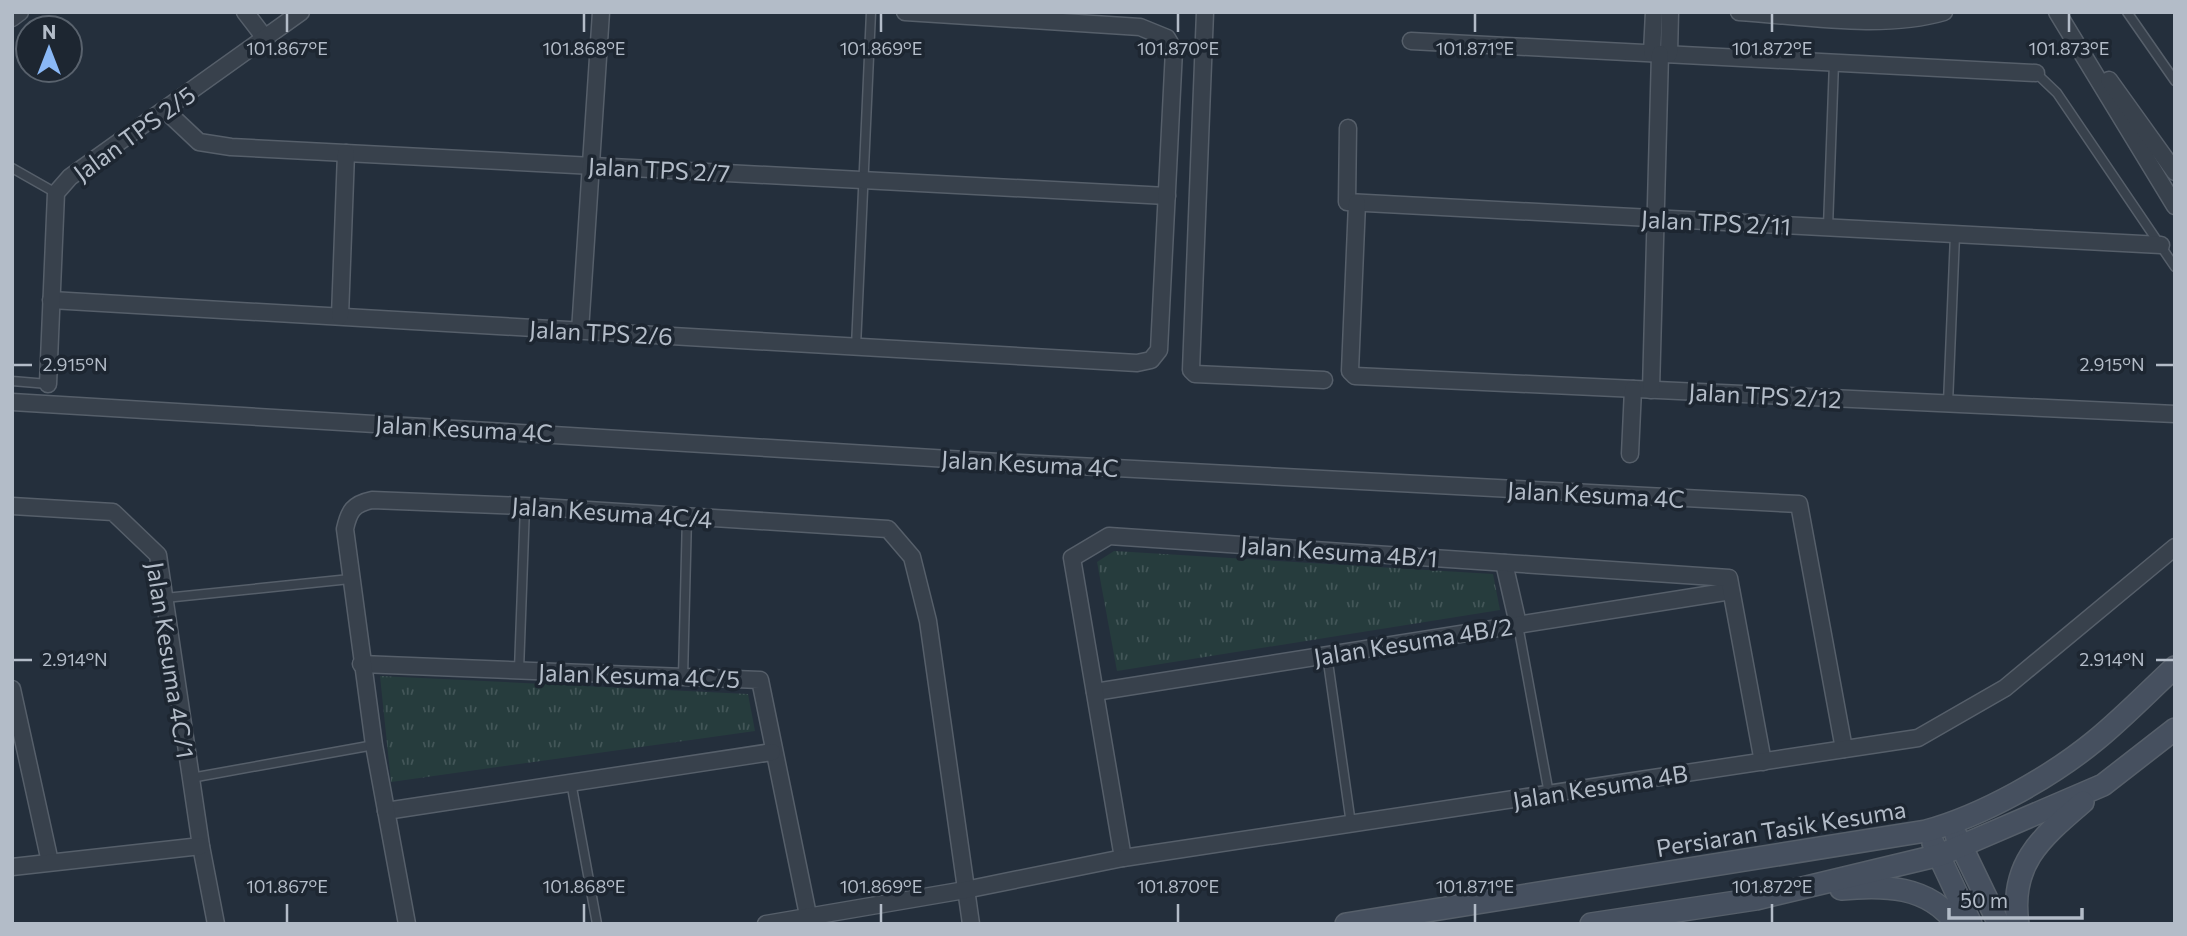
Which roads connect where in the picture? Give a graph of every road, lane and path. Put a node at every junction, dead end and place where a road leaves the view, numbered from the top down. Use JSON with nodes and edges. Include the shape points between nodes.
{"nodes":[{"id":1,"x":20,"y":12,"type":"edge"},
{"id":2,"x":245,"y":12,"type":"edge"},
{"id":3,"x":301,"y":12,"type":"edge"},
{"id":4,"x":601,"y":12,"type":"edge"},
{"id":5,"x":871,"y":12,"type":"edge"},
{"id":6,"x":905,"y":12,"type":"edge"},
{"id":7,"x":1205,"y":12,"type":"edge"},
{"id":8,"x":1654,"y":12,"type":"edge"},
{"id":9,"x":1670,"y":12,"type":"edge"},
{"id":10,"x":1739,"y":12,"type":"edge"},
{"id":11,"x":1944,"y":12,"type":"edge"},
{"id":12,"x":2059,"y":12,"type":"edge"},
{"id":13,"x":2127,"y":12,"type":"edge"},
{"id":14,"x":12,"y":18,"type":"edge"},
{"id":15,"x":265,"y":38,"type":"junction"},
{"id":16,"x":1411,"y":41,"type":"dead end"},
{"id":17,"x":1660,"y":54,"type":"junction"},
{"id":18,"x":1834,"y":62,"type":"junction"},
{"id":19,"x":2036,"y":73,"type":"joint"},
{"id":20,"x":2175,"y":81,"type":"edge"},
{"id":21,"x":165,"y":110,"type":"junction"},
{"id":22,"x":1348,"y":128,"type":"dead end"},
{"id":23,"x":346,"y":153,"type":"junction"},
{"id":24,"x":591,"y":166,"type":"junction"},
{"id":25,"x":12,"y":168,"type":"edge"},
{"id":26,"x":2175,"y":172,"type":"edge"},
{"id":27,"x":863,"y":180,"type":"junction"},
{"id":28,"x":56,"y":193,"type":"junction"},
{"id":29,"x":1167,"y":196,"type":"junction"},
{"id":30,"x":1357,"y":203,"type":"junction"},
{"id":31,"x":2175,"y":206,"type":"edge"},
{"id":32,"x":1655,"y":218,"type":"junction"},
{"id":33,"x":1828,"y":227,"type":"junction"},
{"id":34,"x":1955,"y":235,"type":"junction"},
{"id":35,"x":2161,"y":245,"type":"junction"},
{"id":36,"x":2175,"y":267,"type":"edge"},
{"id":37,"x":51,"y":300,"type":"junction"},
{"id":38,"x":340,"y":316,"type":"junction"},
{"id":39,"x":580,"y":331,"type":"junction"},
{"id":40,"x":856,"y":346,"type":"junction"},
{"id":41,"x":1324,"y":380,"type":"dead end"},
{"id":42,"x":12,"y":381,"type":"edge"},
{"id":43,"x":48,"y":384,"type":"joint"},
{"id":44,"x":1633,"y":389,"type":"junction"},
{"id":45,"x":1651,"y":390,"type":"junction"},
{"id":46,"x":12,"y":402,"type":"edge"},
{"id":47,"x":1948,"y":404,"type":"junction"},
{"id":48,"x":2175,"y":414,"type":"edge"},
{"id":49,"x":1630,"y":454,"type":"dead end"},
{"id":50,"x":12,"y":506,"type":"edge"},
{"id":51,"x":525,"y":506,"type":"junction"},
{"id":52,"x":687,"y":516,"type":"junction"},
{"id":53,"x":2175,"y":547,"type":"edge"},
{"id":54,"x":1504,"y":563,"type":"junction"},
{"id":55,"x":350,"y":579,"type":"junction"},
{"id":56,"x":1731,"y":590,"type":"junction"},
{"id":57,"x":163,"y":598,"type":"junction"},
{"id":58,"x":1518,"y":624,"type":"junction"},
{"id":59,"x":1327,"y":655,"type":"junction"},
{"id":60,"x":362,"y":664,"type":"junction"},
{"id":61,"x":2175,"y":667,"type":"edge"},
{"id":62,"x":519,"y":670,"type":"junction"},
{"id":63,"x":683,"y":677,"type":"junction"},
{"id":64,"x":12,"y":689,"type":"edge"},
{"id":65,"x":1095,"y":692,"type":"junction"},
{"id":66,"x":2175,"y":729,"type":"edge"},
{"id":67,"x":374,"y":745,"type":"junction"},
{"id":68,"x":1844,"y":749,"type":"junction"},
{"id":69,"x":772,"y":752,"type":"junction"},
{"id":70,"x":1763,"y":762,"type":"junction"},
{"id":71,"x":190,"y":778,"type":"junction"},
{"id":72,"x":571,"y":782,"type":"junction"},
{"id":73,"x":2103,"y":785,"type":"junction"},
{"id":74,"x":1549,"y":794,"type":"junction"},
{"id":75,"x":386,"y":811,"type":"junction"},
{"id":76,"x":1351,"y":824,"type":"junction"},
{"id":77,"x":1950,"y":824,"type":"junction"},
{"id":78,"x":1926,"y":831,"type":"junction"},
{"id":79,"x":201,"y":846,"type":"junction"},
{"id":80,"x":1963,"y":847,"type":"junction"},
{"id":81,"x":1940,"y":855,"type":"junction"},
{"id":82,"x":1123,"y":858,"type":"junction"},
{"id":83,"x":50,"y":862,"type":"junction"},
{"id":84,"x":12,"y":867,"type":"edge"},
{"id":85,"x":965,"y":890,"type":"junction"},
{"id":86,"x":1756,"y":899,"type":"junction"},
{"id":87,"x":808,"y":915,"type":"junction"},
{"id":88,"x":216,"y":924,"type":"edge"},
{"id":89,"x":407,"y":924,"type":"edge"},
{"id":90,"x":597,"y":924,"type":"edge"},
{"id":91,"x":766,"y":924,"type":"edge"},
{"id":92,"x":971,"y":924,"type":"edge"},
{"id":93,"x":1346,"y":924,"type":"edge"},
{"id":94,"x":1591,"y":924,"type":"edge"},
{"id":95,"x":1956,"y":924,"type":"edge"},
{"id":96,"x":1971,"y":924,"type":"edge"},
{"id":97,"x":1999,"y":924,"type":"edge"},
{"id":98,"x":2018,"y":924,"type":"edge"}],
"edges":[{"from":1,"to":14,"type":"street"},
{"from":2,"to":15,"type":"street"},
{"from":3,"to":15,"type":"street","name":"Jalan TPS 2/5"},
{"from":4,"to":24,"type":"street"},
{"from":5,"to":27,"type":"lane"},
{"from":6,"to":29,"type":"street","via":[[1140,27],[1167,38],[1174,50]]},
{"from":7,"to":41,"type":"street","via":[[1191,370],[1195,374]]},
{"from":8,"to":17,"type":"street"},
{"from":9,"to":17,"type":"street"},
{"from":10,"to":11,"type":"street","via":[[1882,20],[1921,19]]},
{"from":12,"to":26,"type":"street"},
{"from":12,"to":31,"type":"street"},
{"from":13,"to":20,"type":"lane"},
{"from":15,"to":21,"type":"street","name":"Jalan TPS 2/5"},
{"from":16,"to":17,"type":"street"},
{"from":17,"to":18,"type":"street"},
{"from":17,"to":32,"type":"street"},
{"from":18,"to":19,"type":"street"},
{"from":18,"to":33,"type":"lane"},
{"from":19,"to":35,"type":"lane","via":[[2057,93]]},
{"from":21,"to":23,"type":"street","name":"Jalan TPS 2/7","via":[[199,142]]},
{"from":21,"to":28,"type":"street","name":"Jalan TPS 2/5","via":[[71,177]]},
{"from":22,"to":30,"type":"street","via":[[1345,198]]},
{"from":23,"to":24,"type":"street","name":"Jalan TPS 2/7"},
{"from":23,"to":38,"type":"street"},
{"from":24,"to":27,"type":"street","name":"Jalan TPS 2/7"},
{"from":24,"to":39,"type":"street"},
{"from":25,"to":28,"type":"lane"},
{"from":27,"to":29,"type":"street","name":"Jalan TPS 2/7"},
{"from":27,"to":40,"type":"lane"},
{"from":28,"to":37,"type":"street","name":"Jalan TPS 2/5"},
{"from":29,"to":40,"type":"street","name":"Jalan TPS 2/6","via":[[1159,349],[1151,360],[1137,363]]},
{"from":30,"to":32,"type":"street","name":"Jalan TPS 2/11"},
{"from":30,"to":44,"type":"street","name":"Jalan TPS 2/12","via":[[1350,371],[1355,376]]},
{"from":32,"to":33,"type":"street","name":"Jalan TPS 2/11"},
{"from":32,"to":45,"type":"street"},
{"from":33,"to":34,"type":"street","name":"Jalan TPS 2/11"},
{"from":34,"to":35,"type":"street","name":"Jalan TPS 2/11"},
{"from":34,"to":47,"type":"lane"},
{"from":35,"to":36,"type":"lane"},
{"from":37,"to":38,"type":"street","name":"Jalan TPS 2/6"},
{"from":37,"to":43,"type":"street","name":"Jalan TPS 2/5"},
{"from":38,"to":39,"type":"street","name":"Jalan TPS 2/6"},
{"from":39,"to":40,"type":"street","name":"Jalan TPS 2/6"},
{"from":42,"to":43,"type":"lane"},
{"from":44,"to":45,"type":"street","name":"Jalan TPS 2/12"},
{"from":44,"to":49,"type":"street"},
{"from":45,"to":47,"type":"street","name":"Jalan TPS 2/12"},
{"from":46,"to":68,"type":"street","name":"Jalan Kesuma 4C","via":[[982,461],[1799,504]]},
{"from":47,"to":48,"type":"street","name":"Jalan TPS 2/12"},
{"from":50,"to":57,"type":"street","name":"Jalan Kesuma 4C/1","via":[[113,512],[158,555]]},
{"from":51,"to":52,"type":"street","name":"Jalan Kesuma 4C/4"},
{"from":51,"to":55,"type":"street","name":"Jalan Kesuma 4C/4","via":[[358,503],[349,512],[345,529]]},
{"from":51,"to":62,"type":"lane"},
{"from":52,"to":63,"type":"lane"},
{"from":52,"to":85,"type":"street","name":"Jalan Kesuma 4C/4","via":[[888,529],[912,557],[928,621]]},
{"from":53,"to":68,"type":"street","name":"Jalan Kesuma 4B","via":[[2005,688],[1918,738]]},
{"from":54,"to":56,"type":"street","name":"Jalan Kesuma 4B/1","via":[[1729,578]]},
{"from":54,"to":58,"type":"street"},
{"from":54,"to":65,"type":"street","name":"Jalan Kesuma 4B/1","via":[[1109,536],[1072,558]]},
{"from":55,"to":57,"type":"lane"},
{"from":55,"to":60,"type":"street","name":"Jalan Kesuma 4C/4"},
{"from":56,"to":58,"type":"street","name":"Jalan Kesuma 4B/2"},
{"from":56,"to":70,"type":"street"},
{"from":57,"to":71,"type":"street","name":"Jalan Kesuma 4C/1"},
{"from":58,"to":59,"type":"street","name":"Jalan Kesuma 4B/2"},
{"from":58,"to":74,"type":"lane"},
{"from":59,"to":65,"type":"street","name":"Jalan Kesuma 4B/2"},
{"from":59,"to":76,"type":"lane"},
{"from":60,"to":62,"type":"street","name":"Jalan Kesuma 4C/5"},
{"from":60,"to":67,"type":"street","name":"Jalan Kesuma 4C/4"},
{"from":61,"to":77,"type":"street","name":"Persiaran Tasik Kesuma","via":[[2095,741],[2028,785]]},
{"from":62,"to":63,"type":"street","name":"Jalan Kesuma 4C/5"},
{"from":63,"to":69,"type":"street","name":"Jalan Kesuma 4C/5","via":[[760,680]]},
{"from":64,"to":83,"type":"street"},
{"from":65,"to":82,"type":"street","name":"Jalan Kesuma 4B/1"},
{"from":66,"to":73,"type":"street"},
{"from":67,"to":71,"type":"lane"},
{"from":67,"to":75,"type":"street","name":"Jalan Kesuma 4C/4"},
{"from":68,"to":70,"type":"street","name":"Jalan Kesuma 4B"},
{"from":69,"to":72,"type":"street"},
{"from":69,"to":87,"type":"street","name":"Jalan Kesuma 4C/5"},
{"from":70,"to":74,"type":"street","name":"Jalan Kesuma 4B"},
{"from":71,"to":79,"type":"street","name":"Jalan Kesuma 4C/1"},
{"from":72,"to":75,"type":"street"},
{"from":72,"to":90,"type":"lane"},
{"from":73,"to":80,"type":"street"},
{"from":73,"to":98,"type":"street","via":[[2036,845],[2021,867],[2015,907]]},
{"from":74,"to":76,"type":"street","name":"Jalan Kesuma 4B"},
{"from":75,"to":89,"type":"street","name":"Jalan Kesuma 4C/4"},
{"from":76,"to":82,"type":"street","name":"Jalan Kesuma 4B"},
{"from":77,"to":78,"type":"street","name":"Persiaran Tasik Kesuma"},
{"from":77,"to":80,"type":"street"},
{"from":78,"to":81,"type":"street"},
{"from":78,"to":93,"type":"street","name":"Persiaran Tasik Kesuma"},
{"from":79,"to":83,"type":"street"},
{"from":79,"to":88,"type":"street","name":"Jalan Kesuma 4C/1"},
{"from":80,"to":81,"type":"street"},
{"from":80,"to":97,"type":"street"},
{"from":81,"to":86,"type":"street"},
{"from":81,"to":96,"type":"street"},
{"from":82,"to":85,"type":"street","name":"Jalan Kesuma 4B"},
{"from":83,"to":84,"type":"street"},
{"from":85,"to":87,"type":"street"},
{"from":85,"to":92,"type":"street","name":"Jalan Kesuma 4C/4"},
{"from":86,"to":94,"type":"street"},
{"from":86,"to":95,"type":"street","via":[[1857,887],[1903,888],[1932,902]]},
{"from":87,"to":91,"type":"street"}]}
